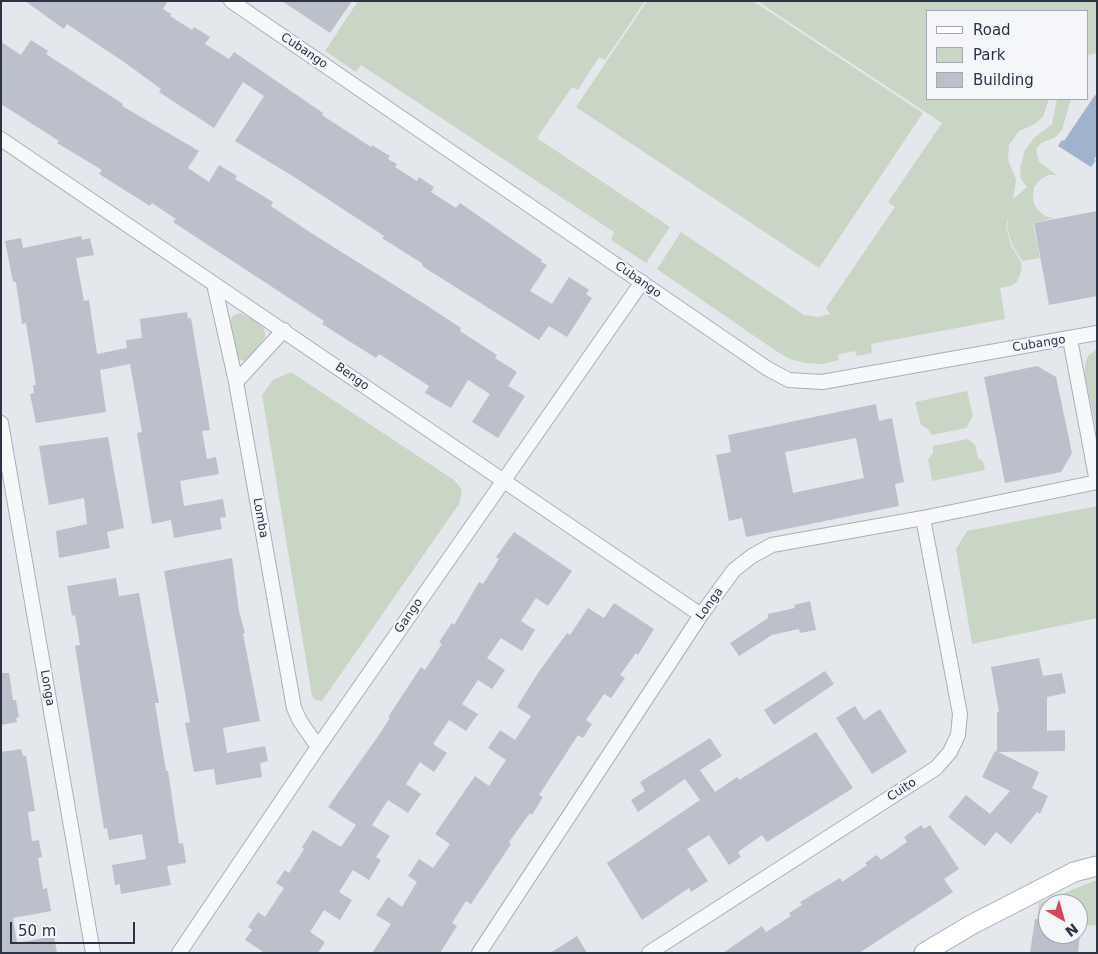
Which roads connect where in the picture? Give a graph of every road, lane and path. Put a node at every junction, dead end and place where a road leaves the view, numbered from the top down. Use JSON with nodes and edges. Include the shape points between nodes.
{"nodes":[{"id":1,"x":231,"y":1,"type":"edge"},
{"id":2,"x":1,"y":139,"type":"edge"},
{"id":3,"x":642,"y":282,"type":"junction"},
{"id":4,"x":214,"y":284,"type":"junction"},
{"id":5,"x":284,"y":330,"type":"junction"},
{"id":6,"x":1097,"y":333,"type":"edge"},
{"id":7,"x":1070,"y":339,"type":"junction"},
{"id":8,"x":236,"y":382,"type":"junction"},
{"id":9,"x":1,"y":423,"type":"edge"},
{"id":10,"x":503,"y":481,"type":"junction"},
{"id":11,"x":1097,"y":482,"type":"edge"},
{"id":12,"x":923,"y":518,"type":"junction"},
{"id":13,"x":701,"y":615,"type":"junction"},
{"id":14,"x":318,"y":746,"type":"junction"},
{"id":15,"x":1097,"y":866,"type":"edge"},
{"id":16,"x":93,"y":953,"type":"edge"},
{"id":17,"x":179,"y":953,"type":"edge"},
{"id":18,"x":479,"y":953,"type":"edge"},
{"id":19,"x":649,"y":953,"type":"edge"},
{"id":20,"x":924,"y":953,"type":"edge"}],
"edges":[{"from":1,"to":3,"type":"street","name":"Cubango"},
{"from":2,"to":4,"type":"street","name":"Bengo"},
{"from":3,"to":7,"type":"street","name":"Cubango","via":[[768,370],[789,380],[822,382]]},
{"from":3,"to":10,"type":"street","name":"Gango"},
{"from":4,"to":5,"type":"street","name":"Bengo"},
{"from":4,"to":8,"type":"street","name":"Lomba"},
{"from":5,"to":8,"type":"street"},
{"from":5,"to":10,"type":"street","name":"Bengo"},
{"from":6,"to":7,"type":"street","name":"Cubango"},
{"from":7,"to":11,"type":"street"},
{"from":8,"to":14,"type":"street","name":"Lomba","via":[[294,708]]},
{"from":9,"to":16,"type":"street","name":"Longa"},
{"from":10,"to":13,"type":"street","name":"Bengo"},
{"from":10,"to":14,"type":"street","name":"Gango"},
{"from":11,"to":12,"type":"street","name":"Longa"},
{"from":12,"to":13,"type":"street","name":"Longa","via":[[772,545],[734,570]]},
{"from":12,"to":19,"type":"street","name":"Cuito","via":[[960,714],[958,735],[950,752],[936,768]]},
{"from":13,"to":18,"type":"street","name":"Longa"},
{"from":14,"to":17,"type":"street","name":"Gango"},
{"from":15,"to":20,"type":"main road","via":[[1066,877],[971,925]]}]}
